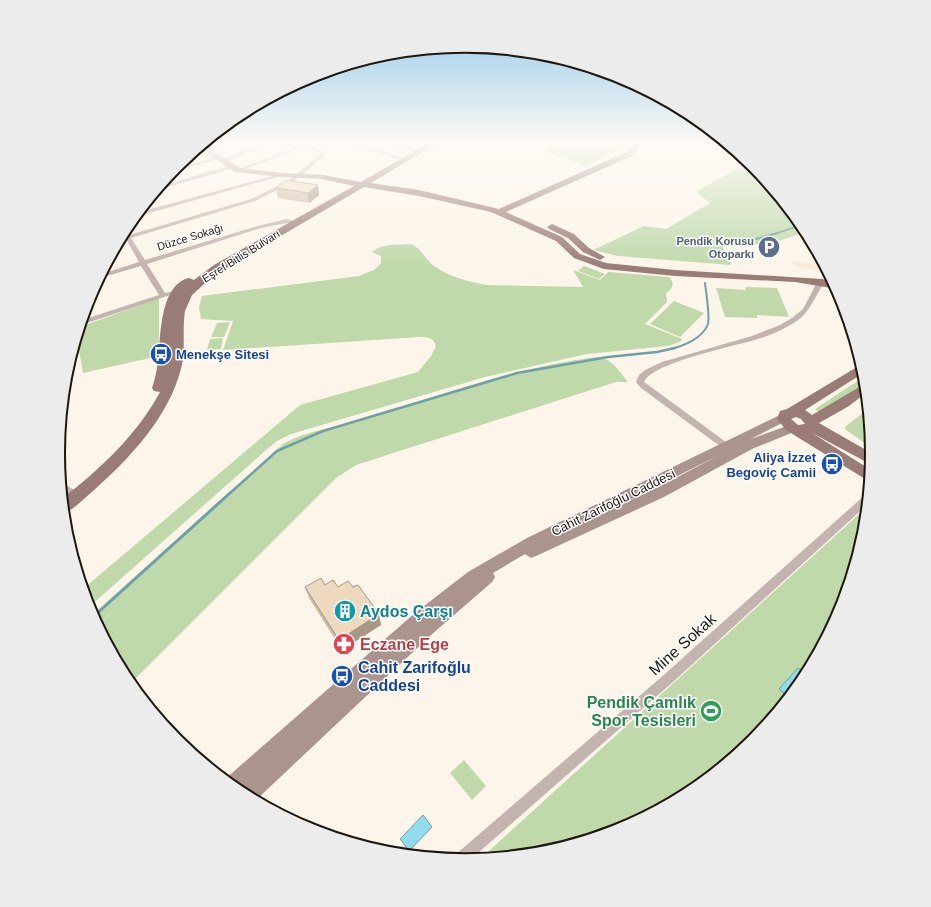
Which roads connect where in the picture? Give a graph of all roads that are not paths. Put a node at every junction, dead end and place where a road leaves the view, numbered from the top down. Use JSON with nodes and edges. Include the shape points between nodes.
{"nodes":[{"id":1,"x":252,"y":183,"type":"edge"},
{"id":2,"x":286,"y":183,"type":"edge"},
{"id":3,"x":358,"y":183,"type":"edge"},
{"id":4,"x":358,"y":183,"type":"edge"},
{"id":5,"x":373,"y":183,"type":"edge"},
{"id":6,"x":401,"y":183,"type":"edge"},
{"id":7,"x":556,"y":183,"type":"edge"},
{"id":8,"x":564,"y":183,"type":"edge"},
{"id":9,"x":521,"y":203,"type":"junction"},
{"id":10,"x":502,"y":209,"type":"junction"},
{"id":11,"x":146,"y":212,"type":"edge"},
{"id":12,"x":526,"y":216,"type":"junction"},
{"id":13,"x":290,"y":222,"type":"junction"},
{"id":14,"x":130,"y":234,"type":"edge"},
{"id":15,"x":127,"y":239,"type":"edge"},
{"id":16,"x":141,"y":263,"type":"junction"},
{"id":17,"x":107,"y":274,"type":"edge"},
{"id":18,"x":827,"y":279,"type":"edge"},
{"id":19,"x":177,"y":291,"type":"junction"},
{"id":20,"x":163,"y":295,"type":"junction"},
{"id":21,"x":88,"y":321,"type":"edge"},
{"id":22,"x":857,"y":373,"type":"edge"},
{"id":23,"x":861,"y":391,"type":"edge"},
{"id":24,"x":791,"y":421,"type":"junction"},
{"id":25,"x":811,"y":423,"type":"junction"},
{"id":26,"x":840,"y":440,"type":"junction"},
{"id":27,"x":730,"y":449,"type":"junction"},
{"id":28,"x":829,"y":451,"type":"junction"},
{"id":29,"x":866,"y":456,"type":"edge"},
{"id":30,"x":865,"y":473,"type":"edge"},
{"id":31,"x":68,"y":493,"type":"edge"},
{"id":32,"x":863,"y":502,"type":"edge"},
{"id":33,"x":236,"y":782,"type":"edge"},
{"id":34,"x":251,"y":792,"type":"edge"},
{"id":35,"x":467,"y":854,"type":"edge"}],
"edges":[{"from":1,"to":11,"type":"street"},
{"from":2,"to":14,"type":"street","via":[[253,200]]},
{"from":3,"to":13,"type":"main road","name":"Eşref Bitlis Bulvarı"},
{"from":4,"to":13,"type":"main road","name":"Eşref Bitlis Bulvarı"},
{"from":5,"to":10,"type":"main road"},
{"from":6,"to":10,"type":"main road","via":[[424,187]]},
{"from":7,"to":10,"type":"main road"},
{"from":8,"to":9,"type":"main road"},
{"from":9,"to":10,"type":"main road"},
{"from":9,"to":12,"type":"main road"},
{"from":10,"to":12,"type":"main road"},
{"from":10,"to":18,"type":"main road","via":[[559,239],[577,256],[604,266],[636,270]]},
{"from":12,"to":18,"type":"main road","via":[[571,236],[586,250],[605,259],[676,266],[806,271]]},
{"from":13,"to":16,"type":"street","name":"Düzce Sokağı","via":[[260,227]]},
{"from":13,"to":19,"type":"main road","name":"Eşref Bitlis Bulvarı","via":[[186,283]]},
{"from":13,"to":31,"type":"main road","name":"Eşref Bitlis Bulvarı","via":[[190,289],[178,311],[174,368],[162,399],[134,439],[101,475]]},
{"from":15,"to":16,"type":"street","via":[[136,249]]},
{"from":16,"to":17,"type":"street","name":"Düzce Sokağı"},
{"from":16,"to":20,"type":"street"},
{"from":18,"to":27,"type":"street","via":[[816,288],[806,310],[786,326],[678,360],[648,371],[640,378],[644,386]]},
{"from":19,"to":20,"type":"street"},
{"from":19,"to":31,"type":"main road","name":"Eşref Bitlis Bulvarı","via":[[168,312],[163,373],[154,396],[113,451]]},
{"from":20,"to":21,"type":"street"},
{"from":22,"to":24,"type":"main road","name":"Cahit Zarifoğlu Caddesi"},
{"from":23,"to":25,"type":"main road"},
{"from":24,"to":25,"type":"main road","via":[[808,429]]},
{"from":24,"to":27,"type":"main road","name":"Cahit Zarifoğlu Caddesi","via":[[773,434]]},
{"from":24,"to":28,"type":"main road"},
{"from":25,"to":26,"type":"main road"},
{"from":26,"to":28,"type":"main road","via":[[825,441],[824,444]]},
{"from":26,"to":29,"type":"main road"},
{"from":27,"to":33,"type":"main road","name":"Cahit Zarifoğlu Caddesi","via":[[532,542],[473,577],[421,618]]},
{"from":27,"to":34,"type":"main road","name":"Cahit Zarifoğlu Caddesi","via":[[669,488],[522,556],[485,578],[425,630]]},
{"from":28,"to":30,"type":"main road"},
{"from":32,"to":35,"type":"street","name":"Mine Sokak","via":[[675,672]]}]}
